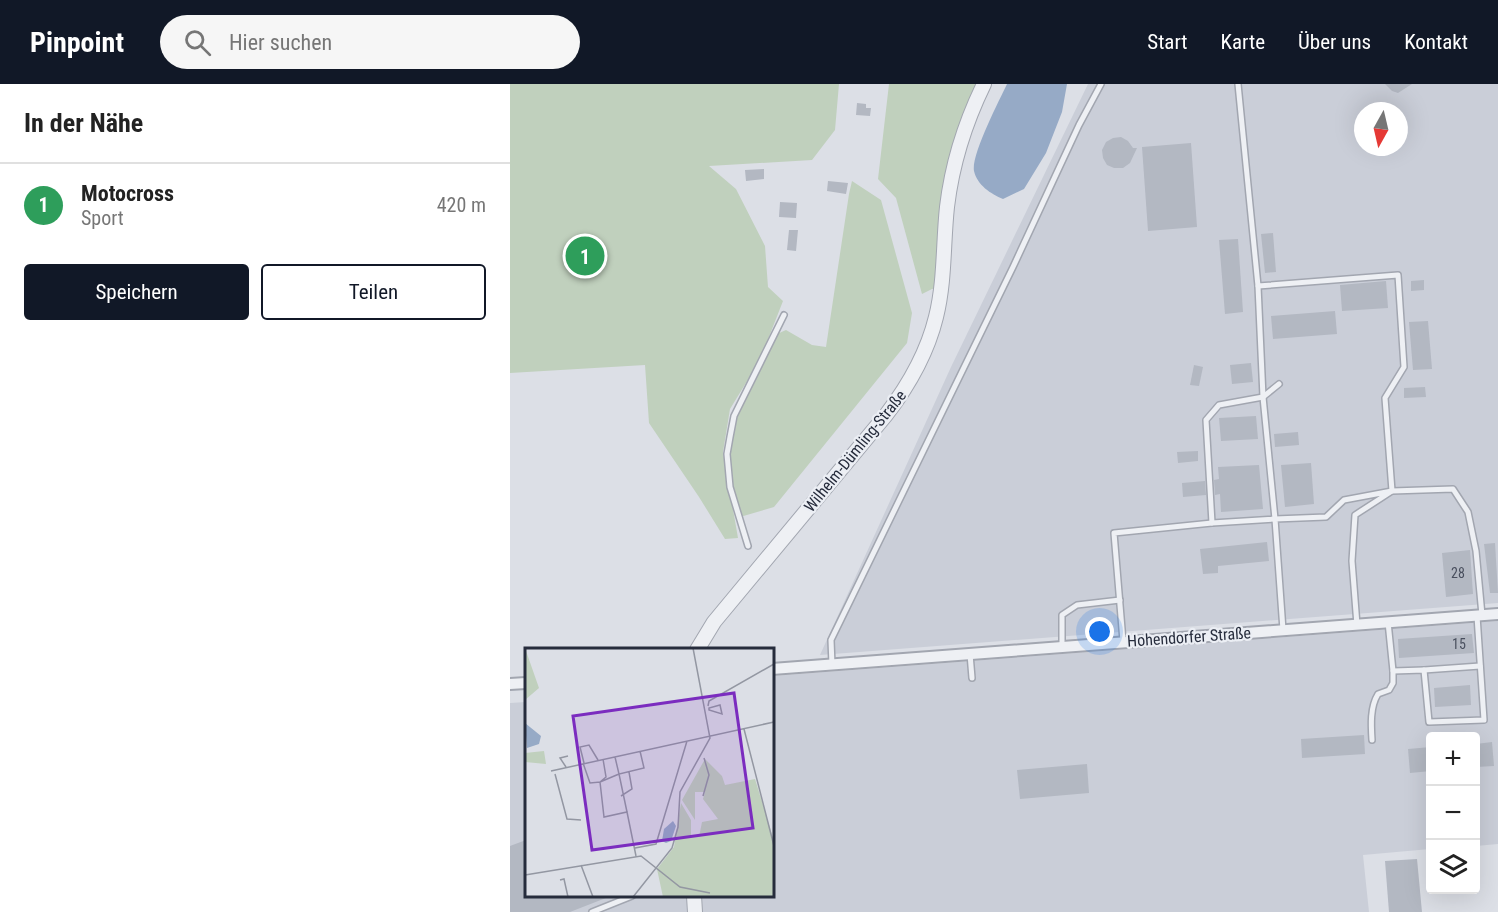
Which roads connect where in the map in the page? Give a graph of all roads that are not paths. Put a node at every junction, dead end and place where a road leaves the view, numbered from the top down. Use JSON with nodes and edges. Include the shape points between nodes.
{"nodes":[{"id":1,"x":984,"y":84,"type":"edge"},
{"id":2,"x":1101,"y":84,"type":"edge"},
{"id":3,"x":1238,"y":84,"type":"edge"},
{"id":4,"x":1258,"y":286,"type":"junction"},
{"id":5,"x":784,"y":315,"type":"dead end"},
{"id":6,"x":1279,"y":384,"type":"dead end"},
{"id":7,"x":1263,"y":397,"type":"junction"},
{"id":8,"x":1392,"y":491,"type":"junction"},
{"id":9,"x":1275,"y":519,"type":"junction"},
{"id":10,"x":1212,"y":523,"type":"junction"},
{"id":11,"x":748,"y":546,"type":"dead end"},
{"id":12,"x":1120,"y":600,"type":"junction"},
{"id":13,"x":1498,"y":614,"type":"edge"},
{"id":14,"x":1479,"y":616,"type":"junction"},
{"id":15,"x":1388,"y":622,"type":"junction"},
{"id":16,"x":1357,"y":625,"type":"junction"},
{"id":17,"x":1283,"y":630,"type":"junction"},
{"id":18,"x":1124,"y":641,"type":"junction"},
{"id":19,"x":1062,"y":646,"type":"junction"},
{"id":20,"x":698,"y":648,"type":"edge"},
{"id":21,"x":970,"y":654,"type":"junction"},
{"id":22,"x":832,"y":665,"type":"junction"},
{"id":23,"x":1480,"y":666,"type":"junction"},
{"id":24,"x":774,"y":669,"type":"edge"},
{"id":25,"x":1424,"y":670,"type":"junction"},
{"id":26,"x":1393,"y":671,"type":"junction"},
{"id":27,"x":972,"y":678,"type":"dead end"},
{"id":28,"x":525,"y":683,"type":"edge"},
{"id":29,"x":510,"y":684,"type":"edge"},
{"id":30,"x":1372,"y":740,"type":"dead end"},
{"id":31,"x":630,"y":897,"type":"edge"},
{"id":32,"x":694,"y":897,"type":"edge"},
{"id":33,"x":592,"y":912,"type":"edge"},
{"id":34,"x":695,"y":912,"type":"edge"}],
"edges":[{"from":1,"to":20,"type":"street","name":"Wilhelm-Dümling-Straße","via":[[970,115],[951,181],[940,296],[921,360],[900,397],[714,622]]},
{"from":2,"to":22,"type":"lane","via":[[831,640]]},
{"from":3,"to":4,"type":"lane"},
{"from":4,"to":7,"type":"lane"},
{"from":4,"to":8,"type":"lane","via":[[1398,275],[1404,367],[1385,398]]},
{"from":5,"to":11,"type":"lane","via":[[734,416],[730,437],[730,487]]},
{"from":6,"to":7,"type":"lane"},
{"from":7,"to":9,"type":"lane"},
{"from":7,"to":10,"type":"lane","via":[[1219,405],[1206,420]]},
{"from":8,"to":9,"type":"lane","via":[[1344,500],[1326,517]]},
{"from":8,"to":14,"type":"lane","via":[[1453,489],[1468,513],[1476,550]]},
{"from":8,"to":16,"type":"lane","via":[[1355,515],[1352,561]]},
{"from":9,"to":10,"type":"lane"},
{"from":9,"to":17,"type":"lane"},
{"from":10,"to":12,"type":"lane","via":[[1114,533]]},
{"from":12,"to":18,"type":"lane"},
{"from":12,"to":19,"type":"lane","via":[[1077,605],[1062,615]]},
{"from":13,"to":14,"type":"street","name":"Hohendorfer Straße"},
{"from":14,"to":15,"type":"street","name":"Hohendorfer Straße"},
{"from":14,"to":23,"type":"lane"},
{"from":15,"to":16,"type":"street","name":"Hohendorfer Straße"},
{"from":15,"to":26,"type":"lane"},
{"from":16,"to":17,"type":"street","name":"Hohendorfer Straße"},
{"from":17,"to":18,"type":"street","name":"Hohendorfer Straße"},
{"from":18,"to":19,"type":"street","name":"Hohendorfer Straße"},
{"from":19,"to":21,"type":"street","name":"Hohendorfer Straße"},
{"from":21,"to":22,"type":"street","name":"Hohendorfer Straße"},
{"from":21,"to":27,"type":"lane"},
{"from":22,"to":24,"type":"street","name":"Hohendorfer Straße"},
{"from":23,"to":25,"type":"lane"},
{"from":23,"to":25,"type":"lane","via":[[1484,720],[1429,722]]},
{"from":25,"to":26,"type":"lane"},
{"from":26,"to":30,"type":"lane","via":[[1389,690],[1375,699]]},
{"from":28,"to":29,"type":"street"},
{"from":31,"to":33,"type":"lane"},
{"from":32,"to":34,"type":"street"}]}
